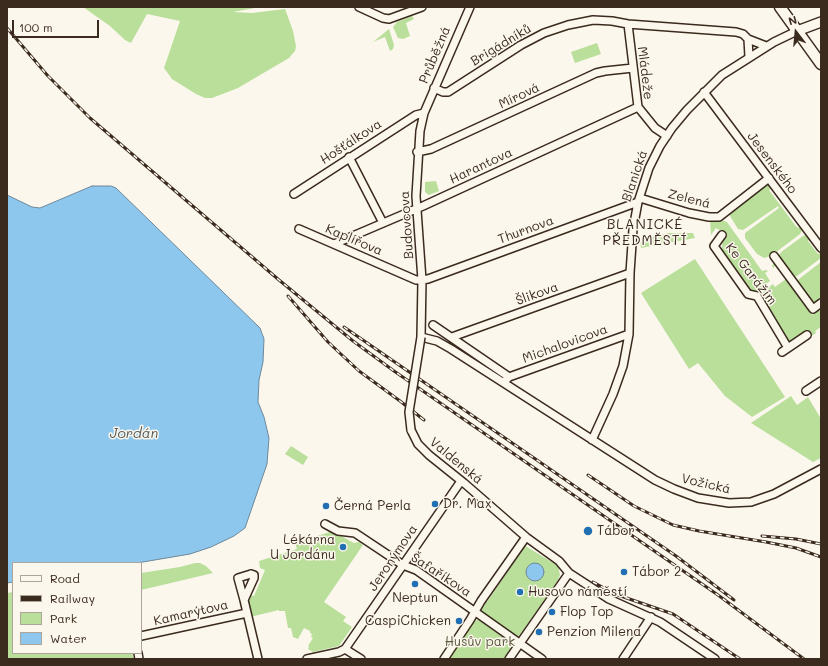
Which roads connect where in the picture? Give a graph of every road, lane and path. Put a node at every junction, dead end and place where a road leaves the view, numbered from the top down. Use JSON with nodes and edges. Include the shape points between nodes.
{"nodes":[{"id":1,"x":358,"y":7,"type":"edge"},
{"id":2,"x":422,"y":7,"type":"edge"},
{"id":3,"x":470,"y":7,"type":"edge"},
{"id":4,"x":780,"y":7,"type":"edge"},
{"id":5,"x":821,"y":22,"type":"edge"},
{"id":6,"x":628,"y":24,"type":"junction"},
{"id":7,"x":797,"y":31,"type":"junction"},
{"id":8,"x":748,"y":39,"type":"junction"},
{"id":9,"x":766,"y":46,"type":"junction"},
{"id":10,"x":749,"y":57,"type":"junction"},
{"id":11,"x":821,"y":64,"type":"edge"},
{"id":12,"x":633,"y":68,"type":"junction"},
{"id":13,"x":434,"y":88,"type":"junction"},
{"id":14,"x":704,"y":92,"type":"junction"},
{"id":15,"x":638,"y":107,"type":"junction"},
{"id":16,"x":424,"y":113,"type":"junction"},
{"id":17,"x":667,"y":136,"type":"junction"},
{"id":18,"x":417,"y":152,"type":"junction"},
{"id":19,"x":349,"y":157,"type":"junction"},
{"id":20,"x":769,"y":178,"type":"junction"},
{"id":21,"x":294,"y":194,"type":"dead end"},
{"id":22,"x":639,"y":200,"type":"junction"},
{"id":23,"x":416,"y":209,"type":"junction"},
{"id":24,"x":383,"y":223,"type":"junction"},
{"id":25,"x":299,"y":229,"type":"dead end"},
{"id":26,"x":722,"y":235,"type":"dead end"},
{"id":27,"x":334,"y":244,"type":"junction"},
{"id":28,"x":821,"y":248,"type":"edge"},
{"id":29,"x":774,"y":256,"type":"dead end"},
{"id":30,"x":630,"y":273,"type":"junction"},
{"id":31,"x":422,"y":280,"type":"junction"},
{"id":32,"x":821,"y":303,"type":"edge"},
{"id":33,"x":433,"y":325,"type":"dead end"},
{"id":34,"x":629,"y":334,"type":"junction"},
{"id":35,"x":807,"y":335,"type":"dead end"},
{"id":36,"x":421,"y":337,"type":"junction"},
{"id":37,"x":452,"y":337,"type":"junction"},
{"id":38,"x":507,"y":380,"type":"junction"},
{"id":39,"x":821,"y":381,"type":"edge"},
{"id":40,"x":806,"y":391,"type":"dead end"},
{"id":41,"x":592,"y":440,"type":"junction"},
{"id":42,"x":821,"y":469,"type":"edge"},
{"id":43,"x":461,"y":481,"type":"junction"},
{"id":44,"x":325,"y":524,"type":"dead end"},
{"id":45,"x":526,"y":537,"type":"junction"},
{"id":46,"x":403,"y":565,"type":"junction"},
{"id":47,"x":569,"y":573,"type":"junction"},
{"id":48,"x":244,"y":600,"type":"dead end"},
{"id":49,"x":475,"y":611,"type":"junction"},
{"id":50,"x":247,"y":613,"type":"junction"},
{"id":51,"x":651,"y":617,"type":"junction"},
{"id":52,"x":142,"y":636,"type":"edge"},
{"id":53,"x":519,"y":643,"type":"junction"},
{"id":54,"x":345,"y":649,"type":"junction"},
{"id":55,"x":323,"y":657,"type":"edge"},
{"id":56,"x":258,"y":659,"type":"edge"},
{"id":57,"x":307,"y":659,"type":"edge"},
{"id":58,"x":361,"y":659,"type":"edge"},
{"id":59,"x":444,"y":659,"type":"edge"},
{"id":60,"x":509,"y":659,"type":"edge"},
{"id":61,"x":542,"y":659,"type":"edge"},
{"id":62,"x":623,"y":659,"type":"edge"},
{"id":63,"x":715,"y":659,"type":"edge"}],
"edges":[{"from":1,"to":2,"type":"street","via":[[389,19]]},
{"from":3,"to":13,"type":"street","name":"Průběžná"},
{"from":4,"to":7,"type":"main road"},
{"from":5,"to":7,"type":"street","name":"Blanická"},
{"from":6,"to":8,"type":"street","name":"Brigádníků","via":[[731,31],[741,33]]},
{"from":6,"to":12,"type":"street","name":"Mládeže"},
{"from":6,"to":13,"type":"street","name":"Brigádníků","via":[[593,20],[568,25],[520,45],[448,92]]},
{"from":7,"to":9,"type":"street","name":"Blanická"},
{"from":7,"to":11,"type":"main road"},
{"from":8,"to":9,"type":"street","name":"Brigádníků"},
{"from":8,"to":10,"type":"street"},
{"from":9,"to":10,"type":"street","name":"Blanická"},
{"from":10,"to":14,"type":"street","name":"Blanická","via":[[722,75]]},
{"from":12,"to":15,"type":"street","name":"Mládeže"},
{"from":12,"to":18,"type":"street","name":"Mírová","via":[[596,73],[431,149]]},
{"from":13,"to":16,"type":"street","name":"Průběžná"},
{"from":14,"to":17,"type":"street","name":"Blanická"},
{"from":14,"to":20,"type":"street","name":"Jesenského"},
{"from":15,"to":17,"type":"street","name":"Mládeže","via":[[655,128]]},
{"from":15,"to":23,"type":"street","name":"Harantova"},
{"from":16,"to":18,"type":"street","name":"Budovcova"},
{"from":16,"to":19,"type":"street","name":"Hošťálkova","via":[[416,115]]},
{"from":17,"to":22,"type":"street","name":"Blanická","via":[[649,168]]},
{"from":18,"to":23,"type":"street","name":"Budovcova"},
{"from":19,"to":21,"type":"street","name":"Hošťálkova"},
{"from":19,"to":24,"type":"street"},
{"from":20,"to":22,"type":"street","name":"Zelená","via":[[719,217],[689,213]]},
{"from":20,"to":28,"type":"street","name":"Jesenského"},
{"from":22,"to":30,"type":"street","name":"Blanická"},
{"from":22,"to":31,"type":"street","name":"Thurnova"},
{"from":23,"to":24,"type":"street","name":"Harantova"},
{"from":23,"to":31,"type":"street","name":"Budovcova"},
{"from":24,"to":27,"type":"street","name":"Harantova"},
{"from":25,"to":27,"type":"street","name":"Kaplířova"},
{"from":26,"to":35,"type":"street","name":"Ke Garážím","via":[[714,246],[748,294],[756,296],[785,350]]},
{"from":27,"to":31,"type":"street","name":"Kaplířova","via":[[416,280]]},
{"from":29,"to":32,"type":"street","via":[[813,309]]},
{"from":30,"to":34,"type":"street","name":"Blanická"},
{"from":30,"to":37,"type":"street","name":"Šlikova"},
{"from":31,"to":36,"type":"street","name":"Budovcova"},
{"from":33,"to":37,"type":"street"},
{"from":34,"to":38,"type":"street","name":"Michalovicova"},
{"from":34,"to":41,"type":"street","name":"Blanická","via":[[624,366]]},
{"from":36,"to":38,"type":"street","via":[[441,343]]},
{"from":36,"to":43,"type":"street","name":"Valdenská","bridge":true,"via":[[409,412],[411,430],[418,444],[429,456]]},
{"from":37,"to":38,"type":"street"},
{"from":38,"to":41,"type":"street","name":"Vožická"},
{"from":39,"to":40,"type":"street"},
{"from":41,"to":42,"type":"street","name":"Vožická","via":[[674,489],[698,498],[722,502],[758,500]]},
{"from":43,"to":45,"type":"street","name":"Valdenská"},
{"from":43,"to":46,"type":"street","name":"Jeronýmova"},
{"from":44,"to":46,"type":"street","name":"Šafaříkova","via":[[338,531],[355,533]]},
{"from":45,"to":47,"type":"street","via":[[559,561]]},
{"from":45,"to":49,"type":"street"},
{"from":46,"to":49,"type":"street","name":"Šafaříkova","via":[[416,570]]},
{"from":46,"to":54,"type":"street","name":"Jeronýmova"},
{"from":47,"to":51,"type":"street","via":[[608,599]]},
{"from":47,"to":53,"type":"street"},
{"from":48,"to":50,"type":"street"},
{"from":49,"to":53,"type":"street"},
{"from":49,"to":59,"type":"street"},
{"from":50,"to":52,"type":"street","name":"Kamarýtova"},
{"from":50,"to":56,"type":"street"},
{"from":51,"to":62,"type":"street"},
{"from":51,"to":63,"type":"street"},
{"from":53,"to":60,"type":"street"},
{"from":53,"to":61,"type":"street"},
{"from":54,"to":55,"type":"street"},
{"from":54,"to":58,"type":"street"},
{"from":55,"to":57,"type":"street"}]}
